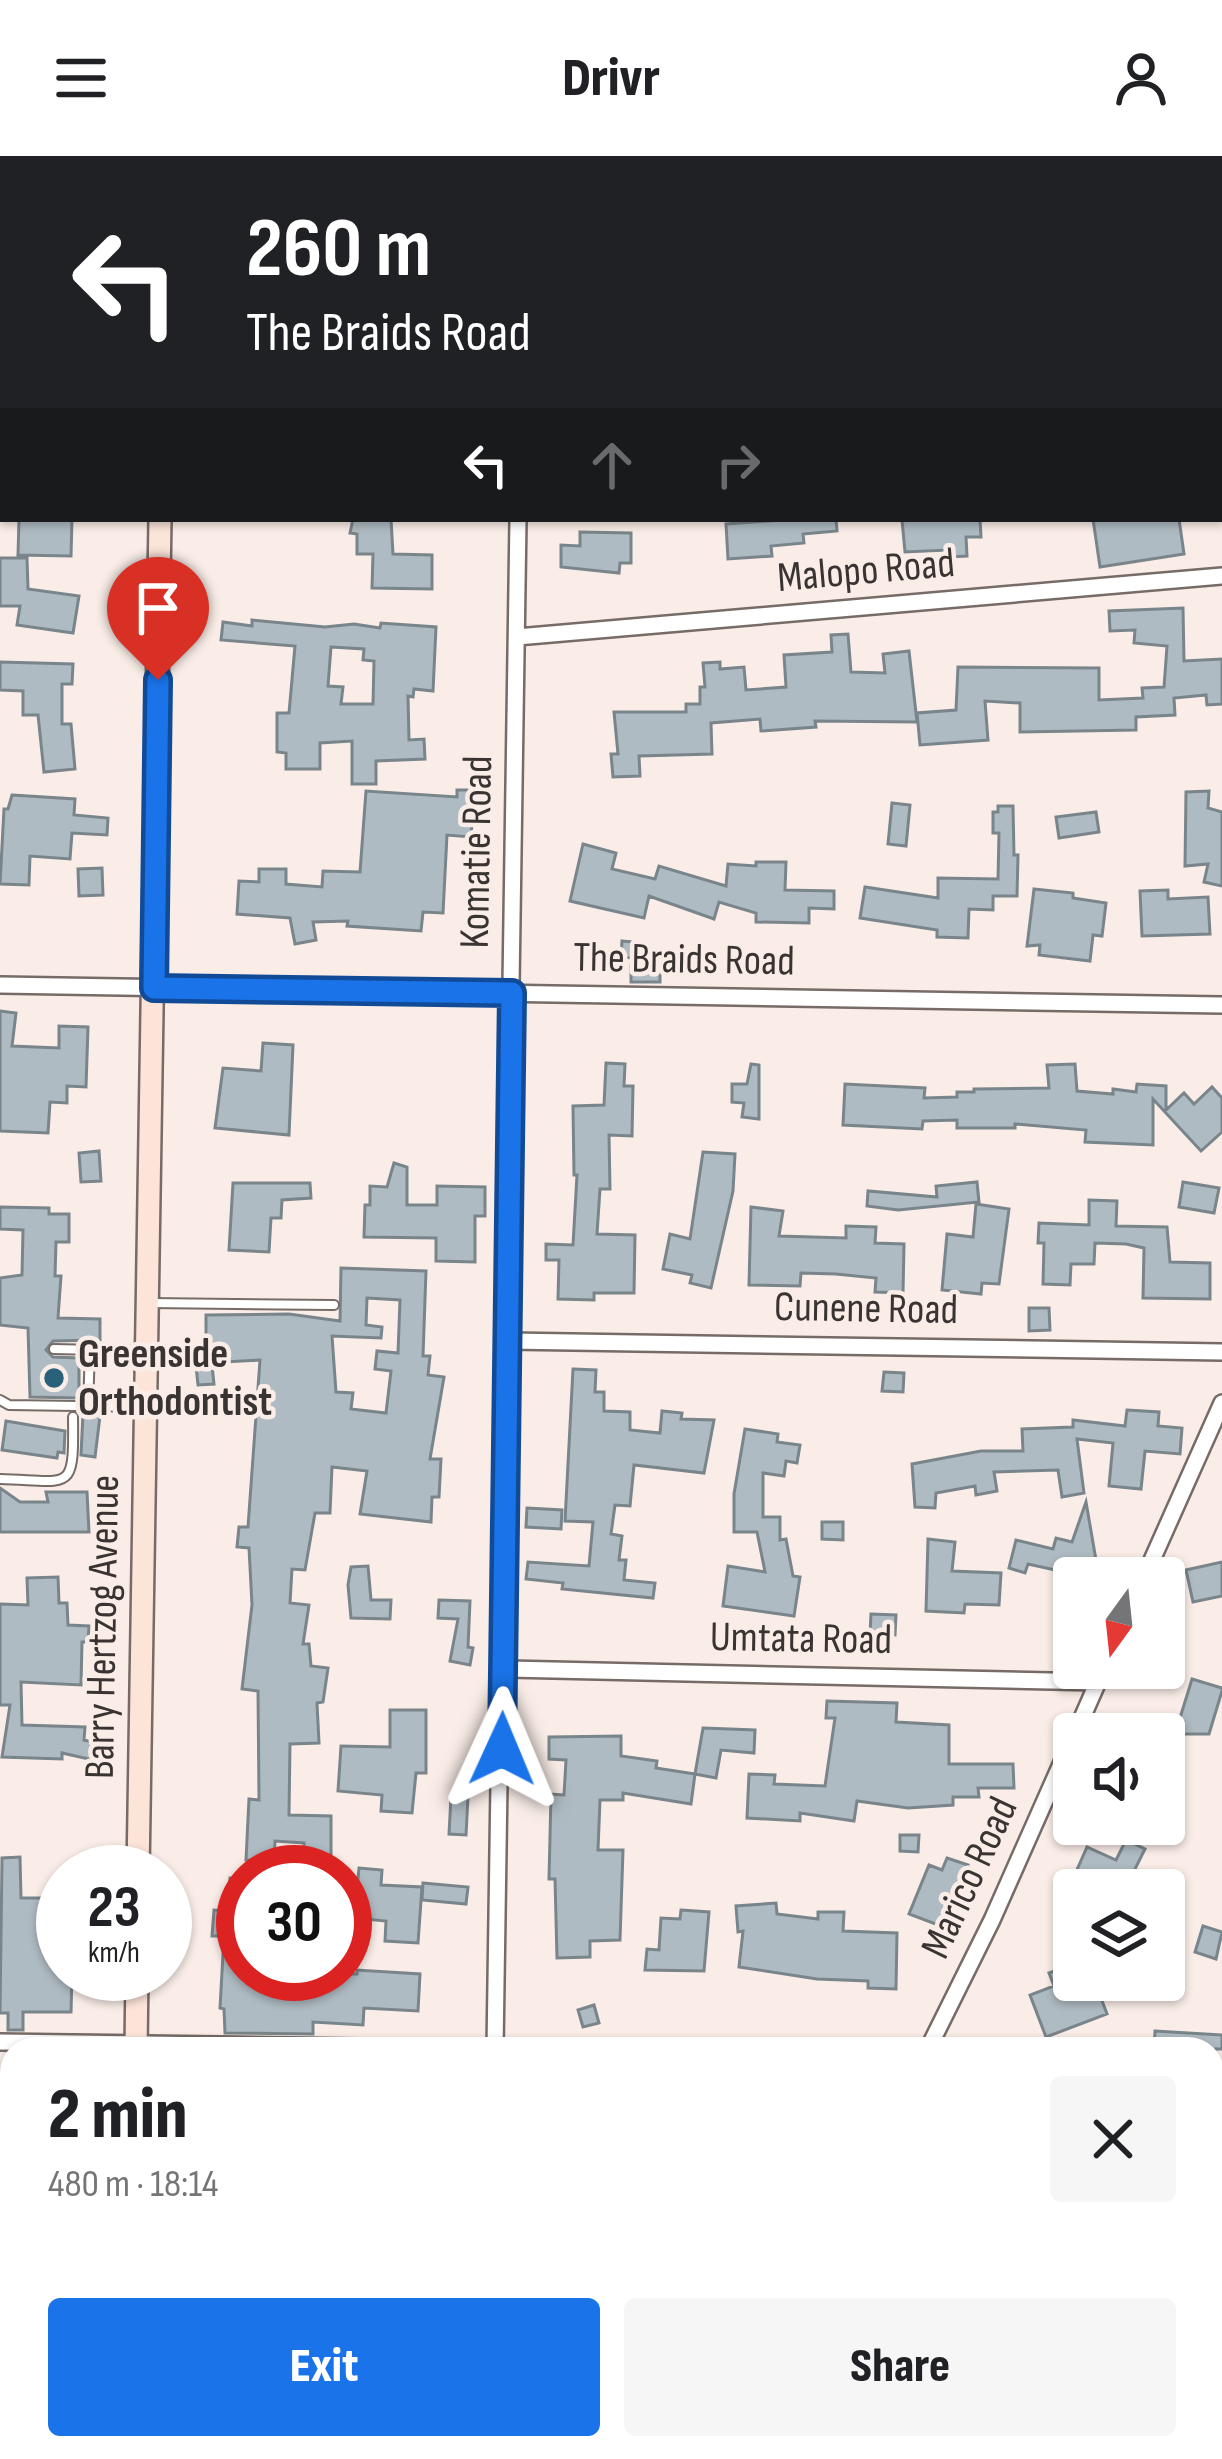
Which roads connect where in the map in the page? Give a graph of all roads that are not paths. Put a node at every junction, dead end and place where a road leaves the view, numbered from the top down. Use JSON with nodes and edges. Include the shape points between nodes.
{"nodes":[{"id":1,"x":160,"y":522,"type":"edge"},
{"id":2,"x":518,"y":522,"type":"edge"},
{"id":3,"x":1222,"y":576,"type":"edge"},
{"id":4,"x":517,"y":637,"type":"junction"},
{"id":5,"x":0,"y":986,"type":"edge"},
{"id":6,"x":154,"y":988,"type":"junction"},
{"id":7,"x":512,"y":993,"type":"junction"},
{"id":8,"x":1222,"y":1005,"type":"edge"},
{"id":9,"x":149,"y":1304,"type":"junction"},
{"id":10,"x":334,"y":1305,"type":"dead end"},
{"id":11,"x":508,"y":1342,"type":"junction"},
{"id":12,"x":54,"y":1349,"type":"dead end"},
{"id":13,"x":90,"y":1350,"type":"junction"},
{"id":14,"x":148,"y":1351,"type":"junction"},
{"id":15,"x":1222,"y":1352,"type":"edge"},
{"id":16,"x":0,"y":1400,"type":"edge"},
{"id":17,"x":1222,"y":1403,"type":"edge"},
{"id":18,"x":88,"y":1407,"type":"junction"},
{"id":19,"x":147,"y":1407,"type":"junction"},
{"id":20,"x":73,"y":1418,"type":"dead end"},
{"id":21,"x":0,"y":1480,"type":"edge"},
{"id":22,"x":1153,"y":1557,"type":"edge"},
{"id":23,"x":504,"y":1669,"type":"junction"},
{"id":24,"x":1053,"y":1675,"type":"edge"},
{"id":25,"x":1053,"y":1782,"type":"edge"},
{"id":26,"x":139,"y":1845,"type":"edge"},
{"id":27,"x":137,"y":2001,"type":"edge"},
{"id":28,"x":136,"y":2037,"type":"edge"},
{"id":29,"x":495,"y":2037,"type":"edge"},
{"id":30,"x":934,"y":2037,"type":"edge"}],
"edges":[{"from":1,"to":6,"type":"main road","name":"Barry Hertzog Avenue"},
{"from":2,"to":4,"type":"street","name":"Komatie Road"},
{"from":3,"to":4,"type":"street","name":"Malopo Road"},
{"from":4,"to":7,"type":"street","name":"Komatie Road"},
{"from":5,"to":6,"type":"street","name":"The Braids Road"},
{"from":6,"to":7,"type":"street","name":"The Braids Road"},
{"from":6,"to":9,"type":"main road","name":"Barry Hertzog Avenue"},
{"from":7,"to":8,"type":"street","name":"The Braids Road"},
{"from":7,"to":11,"type":"street","name":"Komatie Road"},
{"from":9,"to":10,"type":"lane"},
{"from":9,"to":14,"type":"main road","name":"Barry Hertzog Avenue"},
{"from":11,"to":15,"type":"street","name":"Cunene Road"},
{"from":11,"to":23,"type":"street","name":"Komatie Road"},
{"from":12,"to":13,"type":"lane"},
{"from":13,"to":14,"type":"lane"},
{"from":13,"to":18,"type":"lane"},
{"from":14,"to":19,"type":"main road","name":"Barry Hertzog Avenue"},
{"from":16,"to":18,"type":"lane"},
{"from":17,"to":22,"type":"street"},
{"from":18,"to":19,"type":"lane"},
{"from":19,"to":26,"type":"main road","name":"Barry Hertzog Avenue"},
{"from":20,"to":21,"type":"lane","via":[[69,1476]]},
{"from":23,"to":24,"type":"street","name":"Umtata Road"},
{"from":23,"to":29,"type":"street","name":"Komatie Road"},
{"from":25,"to":30,"type":"street","name":"Marico Road"},
{"from":27,"to":28,"type":"main road"}]}
